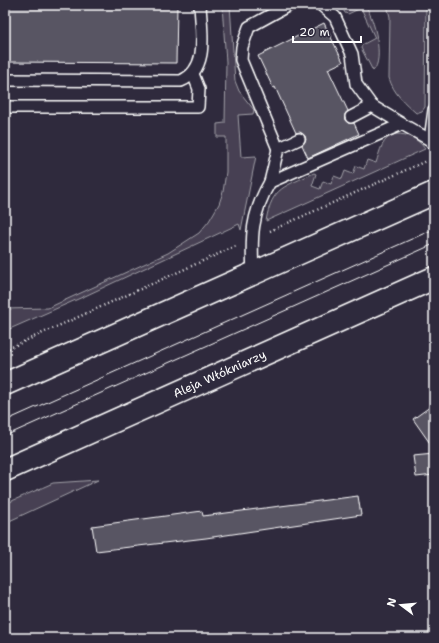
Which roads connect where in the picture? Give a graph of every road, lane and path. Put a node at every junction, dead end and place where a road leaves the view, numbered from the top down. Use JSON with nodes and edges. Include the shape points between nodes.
{"nodes":[{"id":1,"x":200,"y":5,"type":"edge"},
{"id":2,"x":289,"y":5,"type":"edge"},
{"id":3,"x":321,"y":5,"type":"edge"},
{"id":4,"x":193,"y":74,"type":"junction"},
{"id":5,"x":5,"y":80,"type":"edge"},
{"id":6,"x":372,"y":106,"type":"junction"},
{"id":7,"x":5,"y":107,"type":"edge"},
{"id":8,"x":434,"y":110,"type":"edge"},
{"id":9,"x":351,"y":117,"type":"dead end"},
{"id":10,"x":402,"y":124,"type":"junction"},
{"id":11,"x":299,"y":139,"type":"dead end"},
{"id":12,"x":432,"y":142,"type":"edge"},
{"id":13,"x":278,"y":149,"type":"junction"},
{"id":14,"x":427,"y":160,"type":"dead end"},
{"id":15,"x":270,"y":182,"type":"junction"},
{"id":16,"x":434,"y":193,"type":"edge"},
{"id":17,"x":251,"y":239,"type":"junction"},
{"id":18,"x":253,"y":273,"type":"junction"},
{"id":19,"x":434,"y":278,"type":"edge"},
{"id":20,"x":5,"y":350,"type":"edge"},
{"id":21,"x":5,"y":384,"type":"edge"},
{"id":22,"x":5,"y":470,"type":"edge"}],
"edges":[{"from":1,"to":4,"type":"lane","via":[[201,57]]},
{"from":2,"to":13,"type":"lane","via":[[249,27],[241,60]]},
{"from":3,"to":6,"type":"lane","via":[[334,17],[352,54],[356,84]]},
{"from":4,"to":5,"type":"lane","via":[[181,81]]},
{"from":4,"to":7,"type":"lane","via":[[198,89],[198,107]]},
{"from":6,"to":9,"type":"lane"},
{"from":6,"to":10,"type":"lane"},
{"from":8,"to":12,"type":"lane"},
{"from":10,"to":12,"type":"lane"},
{"from":10,"to":15,"type":"lane"},
{"from":11,"to":13,"type":"lane"},
{"from":13,"to":15,"type":"lane"},
{"from":14,"to":17,"type":"path"},
{"from":15,"to":17,"type":"lane","via":[[260,199]]},
{"from":16,"to":18,"type":"main road"},
{"from":17,"to":18,"type":"lane"},
{"from":17,"to":20,"type":"path"},
{"from":18,"to":21,"type":"main road"},
{"from":19,"to":22,"type":"main road","name":"Aleja Włókniarzy"}]}
